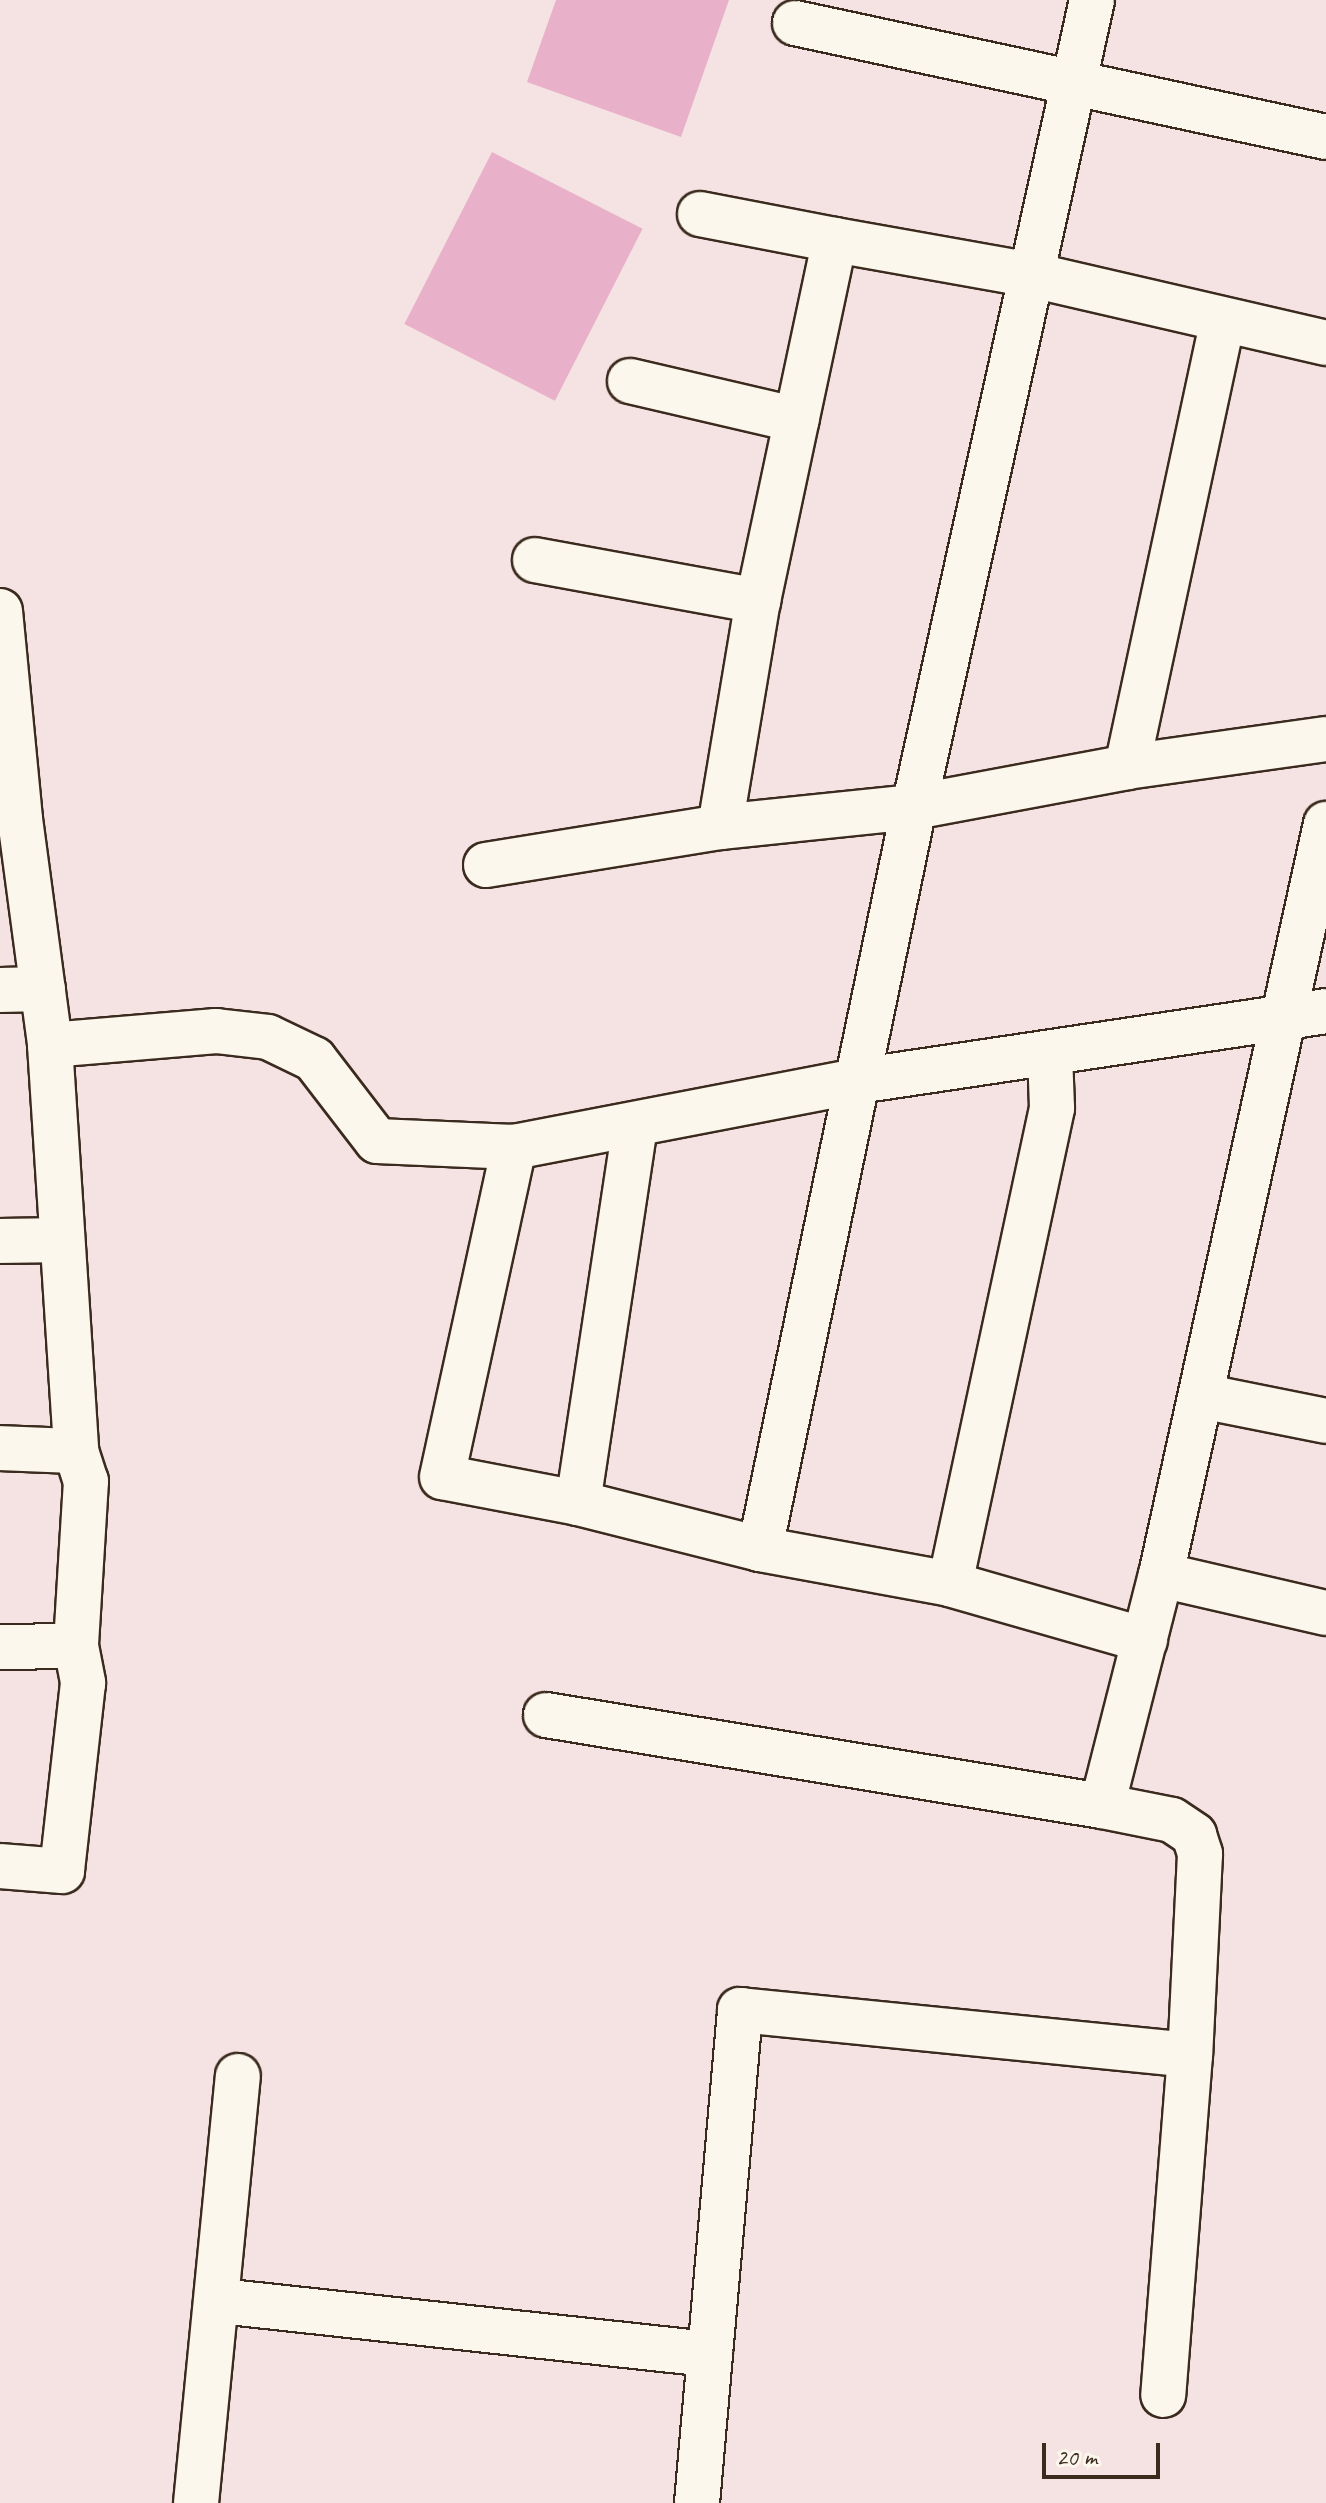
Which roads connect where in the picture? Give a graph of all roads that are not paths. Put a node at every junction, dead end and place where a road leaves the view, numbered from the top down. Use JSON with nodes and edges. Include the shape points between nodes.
{"nodes":[{"id":1,"x":1092,"y":0,"type":"edge"},
{"id":2,"x":795,"y":23,"type":"dead end"},
{"id":3,"x":1074,"y":84,"type":"junction"},
{"id":4,"x":1326,"y":137,"type":"edge"},
{"id":5,"x":700,"y":214,"type":"dead end"},
{"id":6,"x":835,"y":240,"type":"junction"},
{"id":7,"x":1032,"y":275,"type":"junction"},
{"id":8,"x":1222,"y":322,"type":"junction"},
{"id":9,"x":1326,"y":343,"type":"edge"},
{"id":10,"x":630,"y":381,"type":"dead end"},
{"id":11,"x":797,"y":420,"type":"junction"},
{"id":12,"x":535,"y":560,"type":"dead end"},
{"id":13,"x":758,"y":601,"type":"junction"},
{"id":14,"x":0,"y":611,"type":"edge"},
{"id":15,"x":1326,"y":739,"type":"edge"},
{"id":16,"x":1127,"y":767,"type":"junction"},
{"id":17,"x":914,"y":807,"type":"junction"},
{"id":18,"x":10,"y":819,"type":"edge"},
{"id":19,"x":1326,"y":824,"type":"edge"},
{"id":20,"x":720,"y":827,"type":"junction"},
{"id":21,"x":486,"y":865,"type":"dead end"},
{"id":22,"x":43,"y":989,"type":"junction"},
{"id":23,"x":0,"y":990,"type":"edge"},
{"id":24,"x":1305,"y":1015,"type":"edge"},
{"id":25,"x":50,"y":1045,"type":"junction"},
{"id":26,"x":1050,"y":1053,"type":"junction"},
{"id":27,"x":858,"y":1081,"type":"junction"},
{"id":28,"x":635,"y":1128,"type":"junction"},
{"id":29,"x":514,"y":1147,"type":"junction"},
{"id":30,"x":62,"y":1240,"type":"junction"},
{"id":31,"x":0,"y":1241,"type":"edge"},
{"id":32,"x":1201,"y":1396,"type":"junction"},
{"id":33,"x":1326,"y":1421,"type":"edge"},
{"id":34,"x":0,"y":1448,"type":"edge"},
{"id":35,"x":76,"y":1451,"type":"junction"},
{"id":36,"x":578,"y":1503,"type":"junction"},
{"id":37,"x":760,"y":1549,"type":"junction"},
{"id":38,"x":1161,"y":1575,"type":"junction"},
{"id":39,"x":950,"y":1584,"type":"junction"},
{"id":40,"x":1326,"y":1613,"type":"edge"},
{"id":41,"x":1145,"y":1640,"type":"junction"},
{"id":42,"x":76,"y":1646,"type":"junction"},
{"id":43,"x":0,"y":1647,"type":"edge"},
{"id":44,"x":546,"y":1715,"type":"dead end"},
{"id":45,"x":1102,"y":1806,"type":"junction"},
{"id":46,"x":0,"y":1866,"type":"edge"},
{"id":47,"x":1190,"y":2055,"type":"junction"},
{"id":48,"x":238,"y":2076,"type":"dead end"},
{"id":49,"x":220,"y":2301,"type":"junction"},
{"id":50,"x":710,"y":2354,"type":"junction"},
{"id":51,"x":1163,"y":2395,"type":"dead end"},
{"id":52,"x":205,"y":2502,"type":"edge"},
{"id":53,"x":697,"y":2503,"type":"edge"}],
"edges":[{"from":1,"to":3,"type":"street"},
{"from":2,"to":3,"type":"street"},
{"from":3,"to":4,"type":"street"},
{"from":3,"to":7,"type":"street"},
{"from":5,"to":6,"type":"street"},
{"from":6,"to":7,"type":"street"},
{"from":6,"to":11,"type":"street"},
{"from":7,"to":8,"type":"street"},
{"from":7,"to":17,"type":"street"},
{"from":8,"to":9,"type":"street"},
{"from":8,"to":16,"type":"street"},
{"from":10,"to":11,"type":"street"},
{"from":11,"to":13,"type":"street"},
{"from":12,"to":13,"type":"street"},
{"from":13,"to":20,"type":"street"},
{"from":14,"to":18,"type":"street"},
{"from":15,"to":16,"type":"street"},
{"from":16,"to":17,"type":"street"},
{"from":17,"to":20,"type":"street"},
{"from":17,"to":27,"type":"street"},
{"from":18,"to":22,"type":"street"},
{"from":19,"to":24,"type":"street"},
{"from":20,"to":21,"type":"street"},
{"from":22,"to":23,"type":"street"},
{"from":22,"to":25,"type":"street"},
{"from":24,"to":26,"type":"street"},
{"from":24,"to":32,"type":"street"},
{"from":25,"to":29,"type":"street","via":[[216,1031],[268,1037],[314,1059],[377,1141]]},
{"from":25,"to":30,"type":"street"},
{"from":26,"to":27,"type":"street"},
{"from":26,"to":39,"type":"street","via":[[1052,1108]]},
{"from":27,"to":28,"type":"street"},
{"from":27,"to":37,"type":"street"},
{"from":28,"to":29,"type":"street"},
{"from":28,"to":36,"type":"street"},
{"from":29,"to":36,"type":"street","via":[[442,1477]]},
{"from":30,"to":31,"type":"street"},
{"from":30,"to":35,"type":"street"},
{"from":32,"to":33,"type":"street"},
{"from":32,"to":38,"type":"street"},
{"from":34,"to":35,"type":"street"},
{"from":35,"to":42,"type":"street","via":[[86,1481]]},
{"from":36,"to":37,"type":"street"},
{"from":37,"to":39,"type":"street"},
{"from":38,"to":40,"type":"street"},
{"from":38,"to":41,"type":"street"},
{"from":39,"to":41,"type":"street"},
{"from":41,"to":45,"type":"street"},
{"from":42,"to":43,"type":"street"},
{"from":42,"to":46,"type":"street","via":[[83,1683],[62,1871]]},
{"from":44,"to":45,"type":"street"},
{"from":45,"to":47,"type":"street","via":[[1172,1820],[1194,1835],[1200,1854]]},
{"from":47,"to":50,"type":"street","via":[[740,2010]]},
{"from":47,"to":51,"type":"street"},
{"from":48,"to":49,"type":"street"},
{"from":49,"to":50,"type":"street"},
{"from":49,"to":52,"type":"street"},
{"from":50,"to":53,"type":"street"}]}
